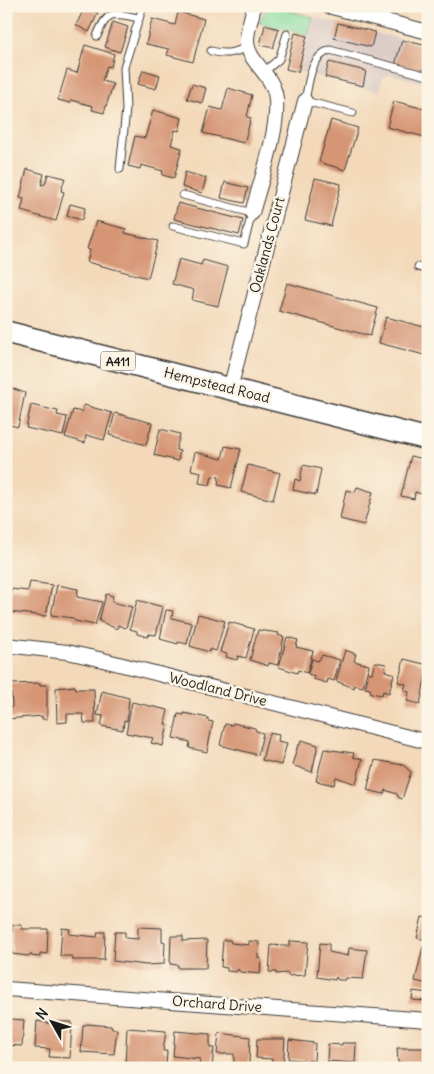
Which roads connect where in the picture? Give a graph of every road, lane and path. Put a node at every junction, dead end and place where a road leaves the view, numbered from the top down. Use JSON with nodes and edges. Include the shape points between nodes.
{"nodes":[{"id":1,"x":143,"y":6,"type":"edge"},
{"id":2,"x":254,"y":6,"type":"edge"},
{"id":3,"x":328,"y":6,"type":"edge"},
{"id":4,"x":139,"y":18,"type":"junction"},
{"id":5,"x":428,"y":32,"type":"edge"},
{"id":6,"x":287,"y":34,"type":"dead end"},
{"id":7,"x":97,"y":36,"type":"dead end"},
{"id":8,"x":248,"y":47,"type":"junction"},
{"id":9,"x":211,"y":51,"type":"dead end"},
{"id":10,"x":265,"y":71,"type":"junction"},
{"id":11,"x":428,"y":76,"type":"edge"},
{"id":12,"x":305,"y":101,"type":"junction"},
{"id":13,"x":353,"y":113,"type":"dead end"},
{"id":14,"x":120,"y":169,"type":"dead end"},
{"id":15,"x":183,"y":195,"type":"dead end"},
{"id":16,"x":252,"y":213,"type":"junction"},
{"id":17,"x":173,"y":226,"type":"dead end"},
{"id":18,"x":418,"y":267,"type":"dead end"},
{"id":19,"x":428,"y":270,"type":"edge"},
{"id":20,"x":6,"y":332,"type":"edge"},
{"id":21,"x":230,"y":389,"type":"junction"},
{"id":22,"x":428,"y":438,"type":"edge"},
{"id":23,"x":6,"y":645,"type":"edge"},
{"id":24,"x":428,"y":742,"type":"edge"},
{"id":25,"x":6,"y":988,"type":"edge"},
{"id":26,"x":428,"y":1020,"type":"edge"}],
"edges":[{"from":1,"to":4,"type":"lane"},
{"from":2,"to":8,"type":"street"},
{"from":3,"to":5,"type":"street"},
{"from":4,"to":7,"type":"lane","via":[[107,16]]},
{"from":4,"to":14,"type":"lane","via":[[124,67],[125,132]]},
{"from":6,"to":10,"type":"lane","via":[[279,59]]},
{"from":8,"to":9,"type":"lane","via":[[225,55]]},
{"from":8,"to":10,"type":"street","via":[[254,60]]},
{"from":10,"to":16,"type":"street","via":[[275,92],[277,117]]},
{"from":11,"to":12,"type":"lane","via":[[330,50],[318,56],[315,62]]},
{"from":12,"to":13,"type":"lane"},
{"from":12,"to":21,"type":"street","name":"Oaklands Court"},
{"from":15,"to":16,"type":"lane"},
{"from":16,"to":17,"type":"lane","via":[[244,244]]},
{"from":18,"to":19,"type":"lane"},
{"from":20,"to":21,"type":"main road","name":"Hempstead Road","number":"A411"},
{"from":21,"to":22,"type":"main road","name":"Hempstead Road","number":"A411"},
{"from":23,"to":24,"type":"street","name":"Woodland Drive","via":[[99,659]]},
{"from":25,"to":26,"type":"street","name":"Orchard Drive"}]}
